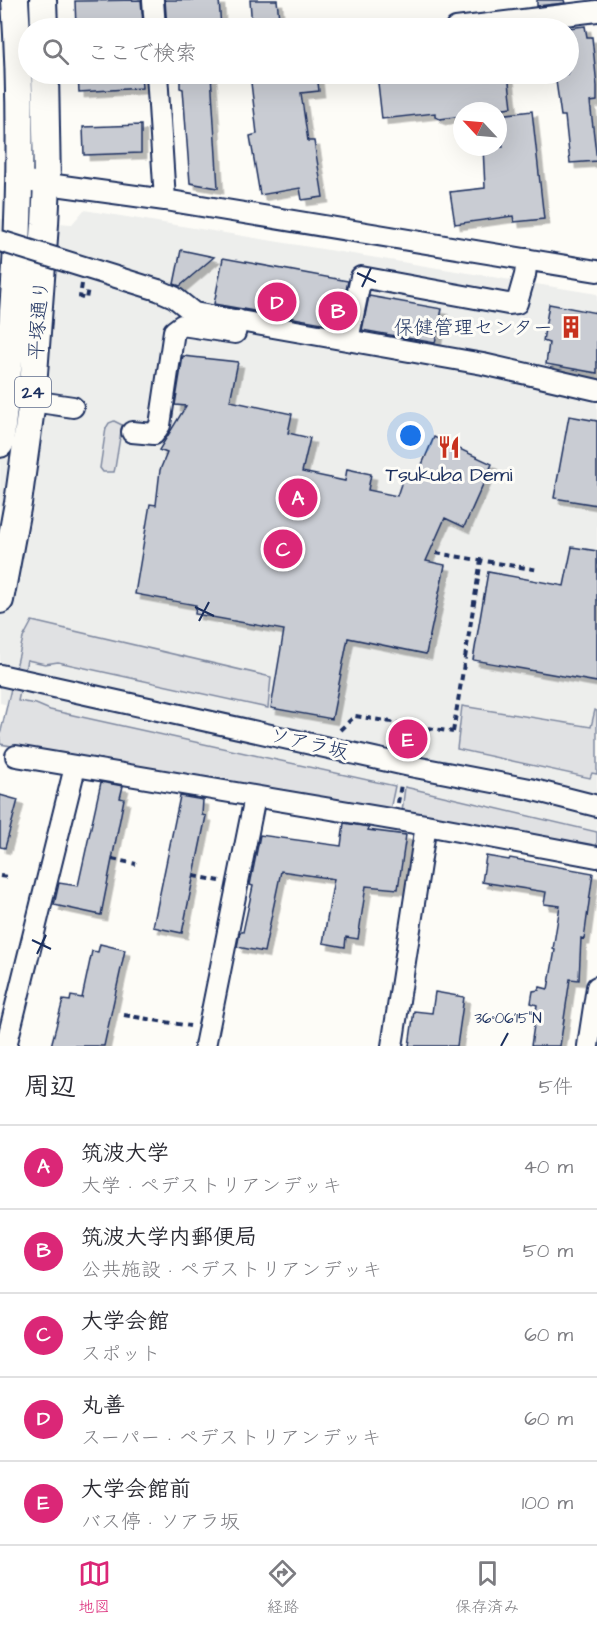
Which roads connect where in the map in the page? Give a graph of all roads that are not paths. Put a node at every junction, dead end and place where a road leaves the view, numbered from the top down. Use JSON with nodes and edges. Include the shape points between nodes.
{"nodes":[{"id":1,"x":15,"y":0,"type":"edge"},
{"id":2,"x":43,"y":0,"type":"edge"},
{"id":3,"x":153,"y":0,"type":"edge"},
{"id":4,"x":597,"y":11,"type":"edge"},
{"id":5,"x":44,"y":18,"type":"edge"},
{"id":6,"x":154,"y":18,"type":"edge"},
{"id":7,"x":539,"y":18,"type":"edge"},
{"id":8,"x":18,"y":49,"type":"edge"},
{"id":9,"x":18,"y":84,"type":"edge"},
{"id":10,"x":45,"y":84,"type":"edge"},
{"id":11,"x":159,"y":84,"type":"edge"},
{"id":12,"x":19,"y":180,"type":"junction"},
{"id":13,"x":47,"y":183,"type":"junction"},
{"id":14,"x":165,"y":200,"type":"junction"},
{"id":15,"x":0,"y":241,"type":"edge"},
{"id":16,"x":527,"y":259,"type":"junction"},
{"id":17,"x":597,"y":271,"type":"edge"},
{"id":18,"x":236,"y":326,"type":"junction"},
{"id":19,"x":348,"y":340,"type":"junction"},
{"id":20,"x":380,"y":345,"type":"junction"},
{"id":21,"x":597,"y":390,"type":"edge"},
{"id":22,"x":32,"y":401,"type":"junction"},
{"id":23,"x":73,"y":407,"type":"dead end"},
{"id":24,"x":132,"y":432,"type":"dead end"},
{"id":25,"x":0,"y":444,"type":"edge"},
{"id":26,"x":0,"y":600,"type":"edge"},
{"id":27,"x":0,"y":675,"type":"edge"},
{"id":28,"x":16,"y":756,"type":"dead end"},
{"id":29,"x":75,"y":767,"type":"junction"},
{"id":30,"x":255,"y":797,"type":"junction"},
{"id":31,"x":597,"y":806,"type":"edge"},
{"id":32,"x":426,"y":825,"type":"junction"},
{"id":33,"x":597,"y":856,"type":"edge"},
{"id":34,"x":597,"y":987,"type":"edge"},
{"id":35,"x":206,"y":1038,"type":"edge"},
{"id":36,"x":6,"y":1046,"type":"edge"},
{"id":37,"x":392,"y":1046,"type":"edge"},
{"id":38,"x":588,"y":1046,"type":"edge"}],
"edges":[{"from":1,"to":8,"type":"main road","name":"平塚通り","number":"24"},
{"from":2,"to":5,"type":"main road"},
{"from":3,"to":6,"type":"street"},
{"from":4,"to":7,"type":"street"},
{"from":9,"to":12,"type":"main road","name":"平塚通り","number":"24"},
{"from":10,"to":13,"type":"main road","name":"平塚通り","number":"24"},
{"from":11,"to":14,"type":"street"},
{"from":12,"to":13,"type":"street"},
{"from":12,"to":25,"type":"main road","name":"平塚通り","number":"24","via":[[14,310]]},
{"from":13,"to":14,"type":"street"},
{"from":13,"to":22,"type":"main road","name":"平塚通り","number":"24"},
{"from":14,"to":16,"type":"street"},
{"from":15,"to":18,"type":"street","bridge":true,"via":[[158,290],[194,312]]},
{"from":16,"to":17,"type":"street"},
{"from":16,"to":19,"type":"street","via":[[517,303],[508,304],[361,277]]},
{"from":18,"to":19,"type":"street"},
{"from":18,"to":20,"type":"street","via":[[378,357]]},
{"from":18,"to":24,"type":"street","via":[[182,325],[174,331],[160,425],[154,434]]},
{"from":19,"to":20,"type":"street"},
{"from":20,"to":21,"type":"street"},
{"from":22,"to":23,"type":"street"},
{"from":22,"to":26,"type":"main road","name":"平塚通り","number":"24"},
{"from":27,"to":31,"type":"street","name":"ソアラ坂"},
{"from":28,"to":29,"type":"street"},
{"from":29,"to":30,"type":"street"},
{"from":29,"to":36,"type":"street"},
{"from":30,"to":32,"type":"street"},
{"from":30,"to":35,"type":"street"},
{"from":32,"to":33,"type":"street"},
{"from":32,"to":37,"type":"street"},
{"from":34,"to":38,"type":"street"}]}
